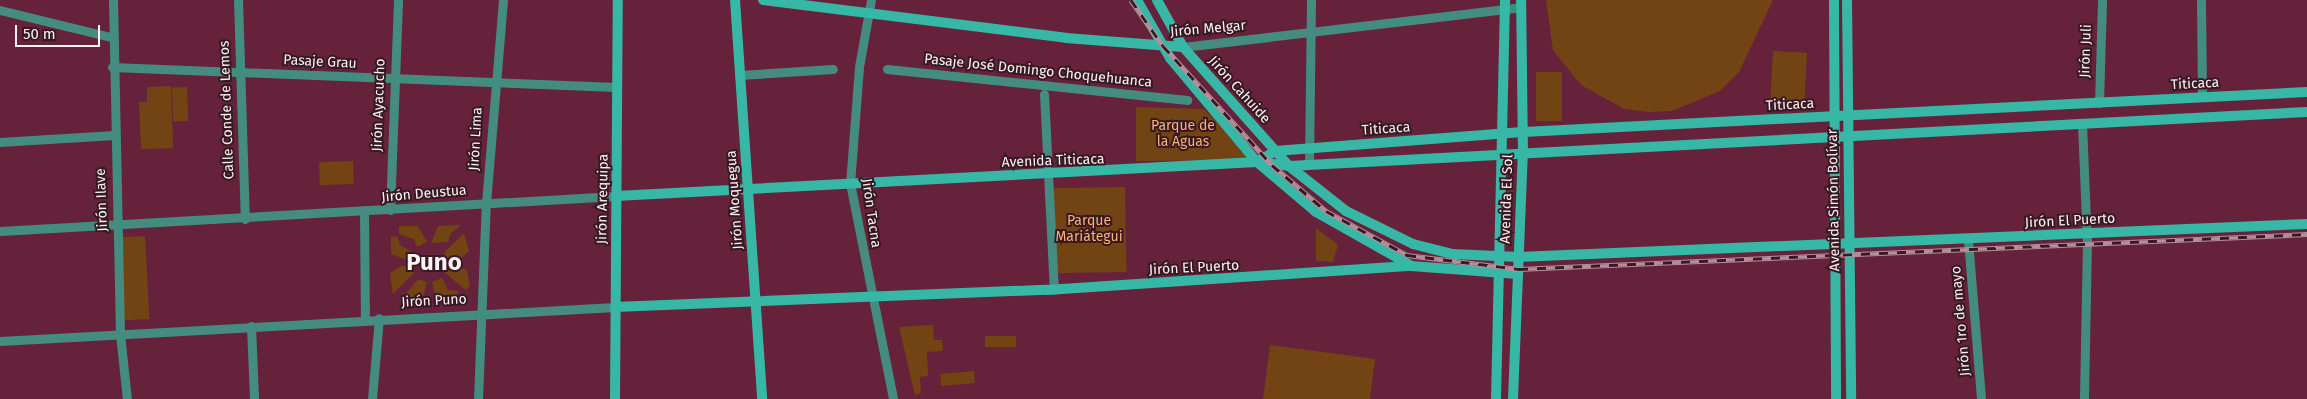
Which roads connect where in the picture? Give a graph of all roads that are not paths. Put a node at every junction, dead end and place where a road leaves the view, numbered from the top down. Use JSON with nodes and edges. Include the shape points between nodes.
{"nodes":[{"id":1,"x":113,"y":0,"type":"edge"},
{"id":2,"x":238,"y":0,"type":"edge"},
{"id":3,"x":398,"y":0,"type":"edge"},
{"id":4,"x":503,"y":0,"type":"edge"},
{"id":5,"x":618,"y":0,"type":"edge"},
{"id":6,"x":735,"y":0,"type":"edge"},
{"id":7,"x":763,"y":0,"type":"edge"},
{"id":8,"x":871,"y":0,"type":"edge"},
{"id":9,"x":1137,"y":0,"type":"edge"},
{"id":10,"x":1157,"y":0,"type":"edge"},
{"id":11,"x":1311,"y":0,"type":"edge"},
{"id":12,"x":1834,"y":0,"type":"edge"},
{"id":13,"x":1847,"y":0,"type":"edge"},
{"id":14,"x":2102,"y":0,"type":"edge"},
{"id":15,"x":2201,"y":0,"type":"edge"},
{"id":16,"x":1521,"y":3,"type":"edge"},
{"id":17,"x":1505,"y":4,"type":"edge"},
{"id":18,"x":0,"y":10,"type":"edge"},
{"id":19,"x":868,"y":11,"type":"junction"},
{"id":20,"x":1311,"y":32,"type":"junction"},
{"id":21,"x":111,"y":36,"type":"junction"},
{"id":22,"x":1163,"y":46,"type":"junction"},
{"id":23,"x":1183,"y":47,"type":"junction"},
{"id":24,"x":112,"y":67,"type":"junction"},
{"id":25,"x":833,"y":69,"type":"dead end"},
{"id":26,"x":887,"y":69,"type":"dead end"},
{"id":27,"x":240,"y":72,"type":"junction"},
{"id":28,"x":740,"y":75,"type":"junction"},
{"id":29,"x":392,"y":79,"type":"junction"},
{"id":30,"x":493,"y":82,"type":"junction"},
{"id":31,"x":617,"y":87,"type":"junction"},
{"id":32,"x":2307,"y":92,"type":"edge"},
{"id":33,"x":1044,"y":94,"type":"dead end"},
{"id":34,"x":2202,"y":97,"type":"junction"},
{"id":35,"x":1187,"y":100,"type":"dead end"},
{"id":36,"x":2099,"y":103,"type":"junction"},
{"id":37,"x":2307,"y":112,"type":"edge"},
{"id":38,"x":1846,"y":116,"type":"junction"},
{"id":39,"x":1832,"y":117,"type":"junction"},
{"id":40,"x":2082,"y":124,"type":"junction"},
{"id":41,"x":1522,"y":132,"type":"junction"},
{"id":42,"x":1504,"y":134,"type":"junction"},
{"id":43,"x":114,"y":135,"type":"junction"},
{"id":44,"x":1846,"y":136,"type":"junction"},
{"id":45,"x":1832,"y":137,"type":"junction"},
{"id":46,"x":0,"y":142,"type":"edge"},
{"id":47,"x":1309,"y":148,"type":"junction"},
{"id":48,"x":1275,"y":151,"type":"junction"},
{"id":49,"x":1504,"y":154,"type":"junction"},
{"id":50,"x":1523,"y":155,"type":"junction"},
{"id":51,"x":1257,"y":162,"type":"junction"},
{"id":52,"x":1309,"y":164,"type":"junction"},
{"id":53,"x":1289,"y":166,"type":"junction"},
{"id":54,"x":1048,"y":175,"type":"junction"},
{"id":55,"x":850,"y":183,"type":"junction"},
{"id":56,"x":747,"y":189,"type":"junction"},
{"id":57,"x":616,"y":196,"type":"junction"},
{"id":58,"x":486,"y":203,"type":"junction"},
{"id":59,"x":390,"y":210,"type":"junction"},
{"id":60,"x":364,"y":212,"type":"junction"},
{"id":61,"x":244,"y":219,"type":"junction"},
{"id":62,"x":117,"y":223,"type":"junction"},
{"id":63,"x":2307,"y":224,"type":"edge"},
{"id":64,"x":0,"y":231,"type":"edge"},
{"id":65,"x":2083,"y":234,"type":"junction"},
{"id":66,"x":1968,"y":240,"type":"junction"},
{"id":67,"x":1848,"y":244,"type":"junction"},
{"id":68,"x":1834,"y":245,"type":"junction"},
{"id":69,"x":1519,"y":257,"type":"junction"},
{"id":70,"x":1502,"y":258,"type":"junction"},
{"id":71,"x":1411,"y":266,"type":"junction"},
{"id":72,"x":1502,"y":274,"type":"junction"},
{"id":73,"x":1518,"y":274,"type":"junction"},
{"id":74,"x":1054,"y":290,"type":"junction"},
{"id":75,"x":870,"y":297,"type":"junction"},
{"id":76,"x":755,"y":301,"type":"junction"},
{"id":77,"x":615,"y":307,"type":"junction"},
{"id":78,"x":481,"y":312,"type":"junction"},
{"id":79,"x":379,"y":318,"type":"junction"},
{"id":80,"x":365,"y":319,"type":"junction"},
{"id":81,"x":251,"y":326,"type":"junction"},
{"id":82,"x":120,"y":334,"type":"junction"},
{"id":83,"x":0,"y":341,"type":"edge"},
{"id":84,"x":127,"y":399,"type":"edge"},
{"id":85,"x":254,"y":399,"type":"edge"},
{"id":86,"x":372,"y":399,"type":"edge"},
{"id":87,"x":478,"y":399,"type":"edge"},
{"id":88,"x":615,"y":399,"type":"edge"},
{"id":89,"x":762,"y":399,"type":"edge"},
{"id":90,"x":893,"y":399,"type":"edge"},
{"id":91,"x":1496,"y":399,"type":"edge"},
{"id":92,"x":1513,"y":399,"type":"edge"},
{"id":93,"x":1836,"y":399,"type":"edge"},
{"id":94,"x":1851,"y":399,"type":"edge"},
{"id":95,"x":1981,"y":399,"type":"edge"},
{"id":96,"x":2084,"y":399,"type":"edge"}],
"edges":[{"from":1,"to":21,"type":"street","name":"Jirón Ilave"},
{"from":2,"to":27,"type":"street","name":"Calle Conde de Lemos"},
{"from":3,"to":29,"type":"street","name":"Jirón Ayacucho"},
{"from":4,"to":30,"type":"street","name":"Jirón Lima"},
{"from":5,"to":31,"type":"street","name":"Jirón Arequipa"},
{"from":6,"to":28,"type":"street","name":"Jirón Moquegua"},
{"from":7,"to":19,"type":"street","name":"Jirón Melgar"},
{"from":8,"to":19,"type":"street","name":"Jirón Tacna"},
{"from":9,"to":22,"type":"street"},
{"from":10,"to":23,"type":"street","name":"Jirón Cahuide"},
{"from":11,"to":20,"type":"street"},
{"from":12,"to":39,"type":"street","name":"Avenida Simón Bolívar"},
{"from":13,"to":38,"type":"street","name":"Avenida Simón Bolívar"},
{"from":14,"to":36,"type":"street","name":"Jirón Juli"},
{"from":15,"to":34,"type":"street"},
{"from":16,"to":17,"type":"street","name":"Jirón Melgar"},
{"from":16,"to":41,"type":"street","name":"Avenida El Sol"},
{"from":17,"to":20,"type":"street","name":"Jirón Melgar"},
{"from":17,"to":42,"type":"street","name":"Avenida El Sol"},
{"from":18,"to":21,"type":"street"},
{"from":19,"to":22,"type":"street","name":"Jirón Melgar","via":[[1066,38]]},
{"from":19,"to":55,"type":"street","name":"Jirón Tacna"},
{"from":20,"to":23,"type":"street","name":"Jirón Melgar"},
{"from":20,"to":47,"type":"street"},
{"from":21,"to":24,"type":"street","name":"Jirón Ilave"},
{"from":22,"to":23,"type":"street","name":"Jirón Melgar"},
{"from":22,"to":51,"type":"street"},
{"from":23,"to":48,"type":"street","name":"Jirón Cahuide"},
{"from":24,"to":27,"type":"street","name":"Pasaje Grau"},
{"from":24,"to":43,"type":"street","name":"Jirón Ilave"},
{"from":25,"to":28,"type":"street"},
{"from":26,"to":35,"type":"street","name":"Pasaje José Domingo Choquehuanca"},
{"from":27,"to":29,"type":"street","name":"Pasaje Grau"},
{"from":27,"to":61,"type":"street","name":"Calle Conde de Lemos"},
{"from":28,"to":56,"type":"street","name":"Jirón Moquegua"},
{"from":29,"to":30,"type":"street","name":"Pasaje Grau"},
{"from":29,"to":59,"type":"street","name":"Jirón Ayacucho"},
{"from":30,"to":31,"type":"street","name":"Pasaje Grau"},
{"from":30,"to":58,"type":"street","name":"Jirón Lima"},
{"from":31,"to":57,"type":"street","name":"Jirón Arequipa"},
{"from":32,"to":34,"type":"street","name":"Titicaca"},
{"from":33,"to":54,"type":"street"},
{"from":34,"to":36,"type":"street","name":"Titicaca"},
{"from":36,"to":38,"type":"street","name":"Titicaca"},
{"from":37,"to":40,"type":"street"},
{"from":38,"to":39,"type":"street","name":"Titicaca"},
{"from":38,"to":44,"type":"street","name":"Avenida Simón Bolívar"},
{"from":39,"to":41,"type":"street","name":"Titicaca"},
{"from":39,"to":45,"type":"street","name":"Avenida Simón Bolívar"},
{"from":40,"to":44,"type":"street"},
{"from":40,"to":65,"type":"street"},
{"from":41,"to":42,"type":"street","name":"Titicaca"},
{"from":41,"to":50,"type":"street","name":"Avenida El Sol"},
{"from":42,"to":47,"type":"street","name":"Titicaca"},
{"from":42,"to":49,"type":"street","name":"Avenida El Sol"},
{"from":43,"to":46,"type":"street"},
{"from":43,"to":62,"type":"street","name":"Jirón Ilave"},
{"from":44,"to":45,"type":"street"},
{"from":44,"to":67,"type":"street","name":"Avenida Simón Bolívar"},
{"from":45,"to":50,"type":"street"},
{"from":45,"to":68,"type":"street","name":"Avenida Simón Bolívar"},
{"from":47,"to":48,"type":"street","name":"Titicaca"},
{"from":47,"to":52,"type":"street"},
{"from":48,"to":51,"type":"street"},
{"from":48,"to":53,"type":"street","name":"Jirón Cahuide"},
{"from":49,"to":50,"type":"street"},
{"from":49,"to":52,"type":"street"},
{"from":49,"to":70,"type":"street","name":"Avenida El Sol"},
{"from":50,"to":69,"type":"street","name":"Avenida El Sol"},
{"from":51,"to":53,"type":"street","name":"Avenida Titicaca"},
{"from":51,"to":54,"type":"street","name":"Avenida Titicaca"},
{"from":51,"to":71,"type":"street","via":[[1316,212]]},
{"from":52,"to":53,"type":"street"},
{"from":53,"to":70,"type":"street","name":"Jirón Cahuide","via":[[1346,212],[1380,230],[1452,254]]},
{"from":54,"to":55,"type":"street","name":"Avenida Titicaca"},
{"from":54,"to":74,"type":"street"},
{"from":55,"to":56,"type":"street","name":"Jirón Deustua"},
{"from":55,"to":75,"type":"street","name":"Jirón Tacna"},
{"from":56,"to":57,"type":"street","name":"Jirón Deustua"},
{"from":56,"to":76,"type":"street","name":"Jirón Moquegua"},
{"from":57,"to":58,"type":"street","name":"Jirón Deustua"},
{"from":57,"to":77,"type":"street","name":"Jirón Arequipa"},
{"from":58,"to":59,"type":"street","name":"Jirón Deustua"},
{"from":58,"to":78,"type":"street","name":"Jirón Lima"},
{"from":59,"to":60,"type":"street","name":"Jirón Deustua"},
{"from":60,"to":61,"type":"street","name":"Jirón Deustua"},
{"from":60,"to":80,"type":"street"},
{"from":61,"to":62,"type":"street","name":"Jirón Deustua"},
{"from":62,"to":64,"type":"street","name":"Jirón Deustua"},
{"from":62,"to":82,"type":"street","name":"Jirón Ilave"},
{"from":63,"to":65,"type":"street","name":"Jirón El Puerto"},
{"from":65,"to":66,"type":"street","name":"Jirón El Puerto"},
{"from":65,"to":96,"type":"street"},
{"from":66,"to":67,"type":"street","name":"Jirón El Puerto"},
{"from":66,"to":95,"type":"street","name":"Jirón 1ro de mayo"},
{"from":67,"to":68,"type":"street","name":"Jirón El Puerto"},
{"from":67,"to":94,"type":"street","name":"Avenida Simón Bolívar"},
{"from":68,"to":69,"type":"street","name":"Jirón El Puerto"},
{"from":68,"to":93,"type":"street","name":"Avenida Simón Bolívar"},
{"from":69,"to":70,"type":"street","name":"Jirón Cahuide"},
{"from":69,"to":73,"type":"street","name":"Avenida El Sol"},
{"from":70,"to":72,"type":"street","name":"Avenida El Sol"},
{"from":71,"to":72,"type":"street","name":"Jirón El Puerto"},
{"from":71,"to":74,"type":"street","name":"Jirón El Puerto"},
{"from":72,"to":73,"type":"street","name":"Jirón El Puerto"},
{"from":72,"to":91,"type":"street","name":"Avenida El Sol"},
{"from":73,"to":92,"type":"street","name":"Avenida El Sol"},
{"from":74,"to":75,"type":"street","name":"Jirón El Puerto"},
{"from":75,"to":76,"type":"street","name":"Jirón Puno"},
{"from":75,"to":90,"type":"street","name":"Jirón Tacna"},
{"from":76,"to":77,"type":"street","name":"Jirón Puno"},
{"from":76,"to":89,"type":"street","name":"Jirón Moquegua"},
{"from":77,"to":78,"type":"street","name":"Jirón Puno"},
{"from":77,"to":88,"type":"street","name":"Jirón Arequipa"},
{"from":78,"to":79,"type":"street","name":"Jirón Puno"},
{"from":78,"to":87,"type":"street","name":"Jirón Lima"},
{"from":79,"to":80,"type":"street","name":"Jirón Puno"},
{"from":79,"to":86,"type":"street"},
{"from":80,"to":81,"type":"street","name":"Jirón Puno","via":[[324,319]]},
{"from":81,"to":82,"type":"street","name":"Jirón Puno"},
{"from":81,"to":85,"type":"street"},
{"from":82,"to":83,"type":"street","name":"Jirón Puno"},
{"from":82,"to":84,"type":"street","name":"Jirón Ilave"}]}
